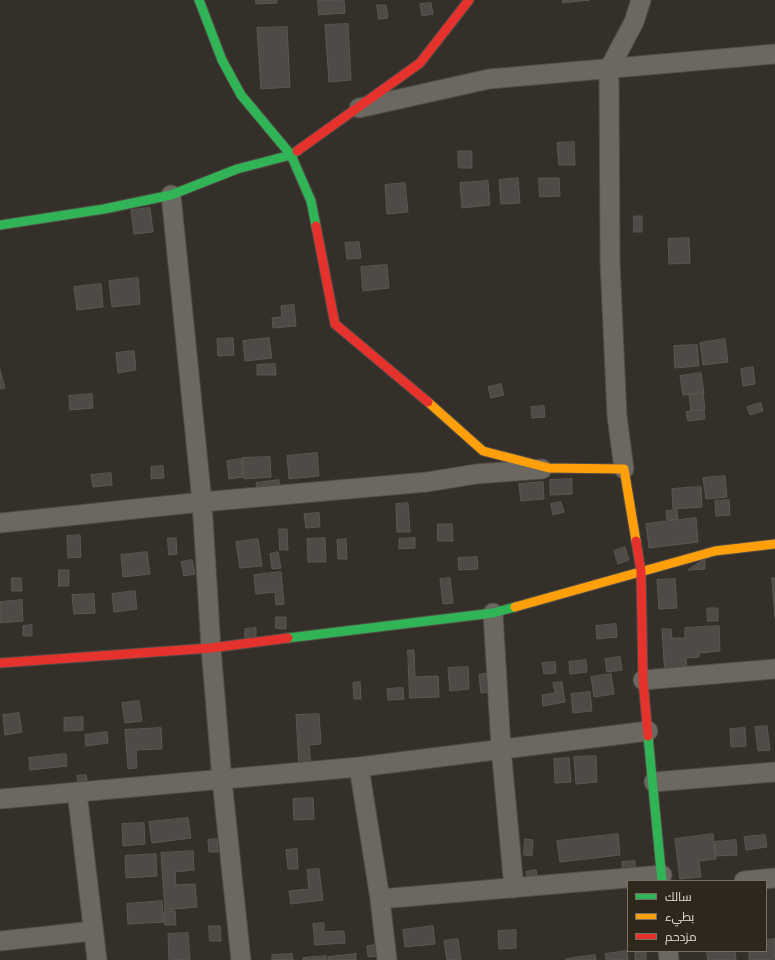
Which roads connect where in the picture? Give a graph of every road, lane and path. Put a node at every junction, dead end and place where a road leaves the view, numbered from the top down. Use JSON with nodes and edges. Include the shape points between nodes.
{"nodes":[{"id":1,"x":199,"y":0,"type":"edge"},
{"id":2,"x":469,"y":0,"type":"edge"},
{"id":3,"x":641,"y":0,"type":"edge"},
{"id":4,"x":775,"y":54,"type":"edge"},
{"id":5,"x":609,"y":69,"type":"junction"},
{"id":6,"x":358,"y":108,"type":"junction"},
{"id":7,"x":291,"y":155,"type":"junction"},
{"id":8,"x":171,"y":195,"type":"junction"},
{"id":9,"x":0,"y":225,"type":"edge"},
{"id":10,"x":549,"y":468,"type":"junction"},
{"id":11,"x":624,"y":469,"type":"junction"},
{"id":12,"x":202,"y":502,"type":"junction"},
{"id":13,"x":0,"y":523,"type":"edge"},
{"id":14,"x":775,"y":544,"type":"edge"},
{"id":15,"x":641,"y":571,"type":"junction"},
{"id":16,"x":492,"y":613,"type":"junction"},
{"id":17,"x":211,"y":648,"type":"junction"},
{"id":18,"x":0,"y":664,"type":"edge"},
{"id":19,"x":775,"y":669,"type":"edge"},
{"id":20,"x":643,"y":680,"type":"junction"},
{"id":21,"x":648,"y":731,"type":"junction"},
{"id":22,"x":501,"y":748,"type":"junction"},
{"id":23,"x":359,"y":766,"type":"junction"},
{"id":24,"x":775,"y":772,"type":"edge"},
{"id":25,"x":222,"y":780,"type":"junction"},
{"id":26,"x":654,"y":782,"type":"junction"},
{"id":27,"x":77,"y":792,"type":"junction"},
{"id":28,"x":0,"y":799,"type":"edge"},
{"id":29,"x":662,"y":878,"type":"edge"},
{"id":30,"x":775,"y":878,"type":"edge"},
{"id":31,"x":627,"y":880,"type":"edge"},
{"id":32,"x":632,"y":880,"type":"edge"},
{"id":33,"x":754,"y":880,"type":"edge"},
{"id":34,"x":514,"y":888,"type":"junction"},
{"id":35,"x":380,"y":899,"type":"junction"},
{"id":36,"x":93,"y":930,"type":"junction"},
{"id":37,"x":0,"y":941,"type":"edge"},
{"id":38,"x":97,"y":960,"type":"edge"},
{"id":39,"x":241,"y":960,"type":"edge"},
{"id":40,"x":387,"y":960,"type":"edge"}],
"edges":[{"from":1,"to":7,"type":"street","via":[[222,60],[241,95]]},
{"from":2,"to":6,"type":"street","via":[[420,63]]},
{"from":3,"to":5,"type":"street","via":[[634,22]]},
{"from":4,"to":5,"type":"street"},
{"from":5,"to":6,"type":"street","via":[[490,79]]},
{"from":5,"to":11,"type":"street","via":[[610,262],[617,416]]},
{"from":6,"to":7,"type":"street"},
{"from":7,"to":8,"type":"street","via":[[236,169]]},
{"from":7,"to":10,"type":"street","via":[[311,201],[335,324],[400,376],[483,451]]},
{"from":8,"to":9,"type":"street","via":[[104,209]]},
{"from":8,"to":12,"type":"street"},
{"from":10,"to":11,"type":"street"},
{"from":10,"to":12,"type":"street","via":[[476,474],[427,482]]},
{"from":11,"to":15,"type":"street"},
{"from":12,"to":13,"type":"street"},
{"from":12,"to":17,"type":"street"},
{"from":14,"to":15,"type":"street","via":[[715,551]]},
{"from":15,"to":16,"type":"street"},
{"from":15,"to":20,"type":"street"},
{"from":16,"to":17,"type":"street"},
{"from":16,"to":22,"type":"street"},
{"from":17,"to":18,"type":"street"},
{"from":17,"to":25,"type":"street"},
{"from":19,"to":20,"type":"street"},
{"from":20,"to":21,"type":"street"},
{"from":21,"to":22,"type":"street"},
{"from":21,"to":26,"type":"street"},
{"from":22,"to":23,"type":"street"},
{"from":22,"to":34,"type":"street"},
{"from":23,"to":25,"type":"street"},
{"from":23,"to":35,"type":"street"},
{"from":24,"to":26,"type":"street"},
{"from":25,"to":27,"type":"street"},
{"from":25,"to":39,"type":"street"},
{"from":26,"to":29,"type":"street"},
{"from":27,"to":28,"type":"street"},
{"from":27,"to":36,"type":"street"},
{"from":29,"to":32,"type":"street"},
{"from":30,"to":33,"type":"street"},
{"from":31,"to":34,"type":"street"},
{"from":34,"to":35,"type":"street"},
{"from":35,"to":40,"type":"street"},
{"from":36,"to":37,"type":"street"},
{"from":36,"to":38,"type":"street"}]}
